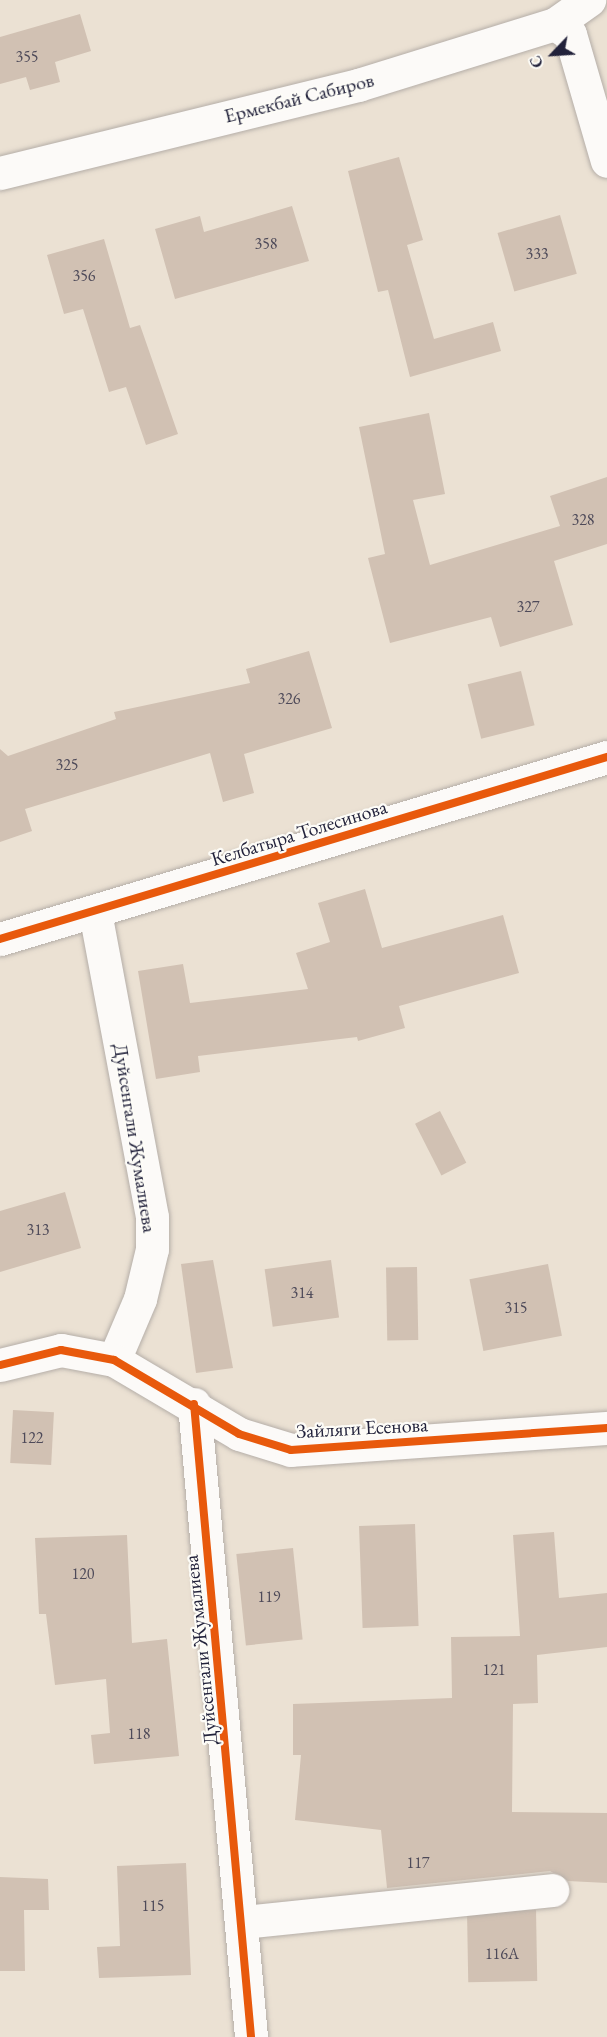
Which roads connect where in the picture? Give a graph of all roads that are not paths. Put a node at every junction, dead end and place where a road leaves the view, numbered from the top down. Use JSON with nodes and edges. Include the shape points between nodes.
{"nodes":[{"id":1,"x":590,"y":0,"type":"edge"},
{"id":2,"x":555,"y":24,"type":"junction"},
{"id":3,"x":607,"y":161,"type":"edge"},
{"id":4,"x":0,"y":173,"type":"edge"},
{"id":5,"x":607,"y":757,"type":"edge"},
{"id":6,"x":95,"y":912,"type":"junction"},
{"id":7,"x":0,"y":939,"type":"edge"},
{"id":8,"x":114,"y":1360,"type":"junction"},
{"id":9,"x":0,"y":1365,"type":"edge"},
{"id":10,"x":194,"y":1404,"type":"junction"},
{"id":11,"x":607,"y":1428,"type":"edge"},
{"id":12,"x":552,"y":1890,"type":"dead end"},
{"id":13,"x":244,"y":1922,"type":"junction"},
{"id":14,"x":251,"y":2037,"type":"edge"}],
"edges":[{"from":1,"to":2,"type":"street","name":"Ермекбай Сабиров"},
{"from":2,"to":3,"type":"street","via":[[570,34]]},
{"from":2,"to":4,"type":"street","name":"Ермекбай Сабиров","via":[[358,85]]},
{"from":5,"to":6,"type":"street","name":"Келбатыра Толесинова"},
{"from":6,"to":7,"type":"street","name":"Келбатыра Толесинова"},
{"from":6,"to":8,"type":"street","name":"Дуйсенгали Жумалиева","via":[[152,1217],[152,1249],[140,1299]]},
{"from":8,"to":9,"type":"street","name":"Зайляги Есенова","via":[[61,1350]]},
{"from":8,"to":10,"type":"street","name":"Зайляги Есенова"},
{"from":10,"to":11,"type":"street","name":"Зайляги Есенова","via":[[239,1434],[291,1450]]},
{"from":10,"to":13,"type":"street","name":"Дуйсенгали Жумалиева"},
{"from":12,"to":13,"type":"street"},
{"from":13,"to":14,"type":"street","name":"Дуйсенгали Жумалиева"}]}
